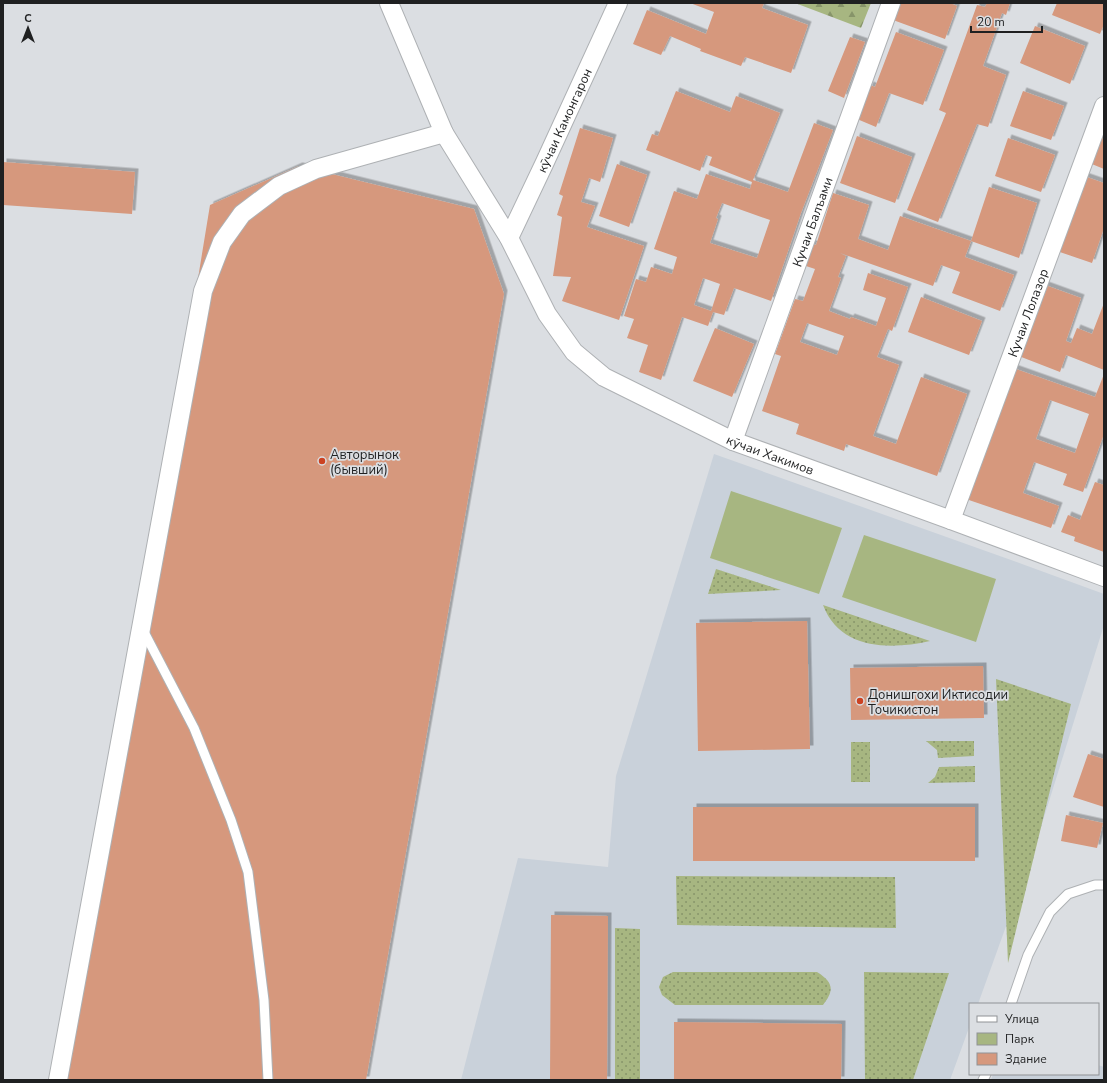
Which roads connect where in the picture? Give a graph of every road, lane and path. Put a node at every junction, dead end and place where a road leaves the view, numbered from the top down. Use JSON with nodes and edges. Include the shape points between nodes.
{"nodes":[{"id":1,"x":389,"y":3,"type":"edge"},
{"id":2,"x":618,"y":3,"type":"edge"},
{"id":3,"x":891,"y":3,"type":"edge"},
{"id":4,"x":1104,"y":106,"type":"edge"},
{"id":5,"x":444,"y":133,"type":"junction"},
{"id":6,"x":509,"y":238,"type":"junction"},
{"id":7,"x":733,"y":441,"type":"junction"},
{"id":8,"x":951,"y":520,"type":"junction"},
{"id":9,"x":1104,"y":577,"type":"edge"},
{"id":10,"x":141,"y":627,"type":"junction"},
{"id":11,"x":1104,"y":885,"type":"edge"},
{"id":12,"x":1011,"y":1003,"type":"edge"},
{"id":13,"x":58,"y":1080,"type":"edge"},
{"id":14,"x":268,"y":1080,"type":"edge"}],
"edges":[{"from":1,"to":5,"type":"street","name":"кӯчаи Хакимов"},
{"from":2,"to":6,"type":"street","name":"кӯчаи Камонгарон"},
{"from":3,"to":7,"type":"street","name":"Кучаи Балъами"},
{"from":4,"to":8,"type":"street","name":"Кучаи Лолазор"},
{"from":5,"to":6,"type":"street","name":"кӯчаи Хакимов"},
{"from":5,"to":10,"type":"street","via":[[316,169],[279,186],[242,214],[222,242],[203,291]]},
{"from":6,"to":7,"type":"street","name":"кӯчаи Хакимов","via":[[547,314],[574,352],[604,377]]},
{"from":7,"to":8,"type":"street","name":"кӯчаи Хакимов"},
{"from":8,"to":9,"type":"street","name":"кӯчаи Хакимов"},
{"from":10,"to":13,"type":"street"},
{"from":10,"to":14,"type":"lane","via":[[194,728],[231,820],[248,872],[264,1000]]},
{"from":11,"to":12,"type":"lane","via":[[1095,885],[1068,894],[1050,912],[1028,955]]}]}
